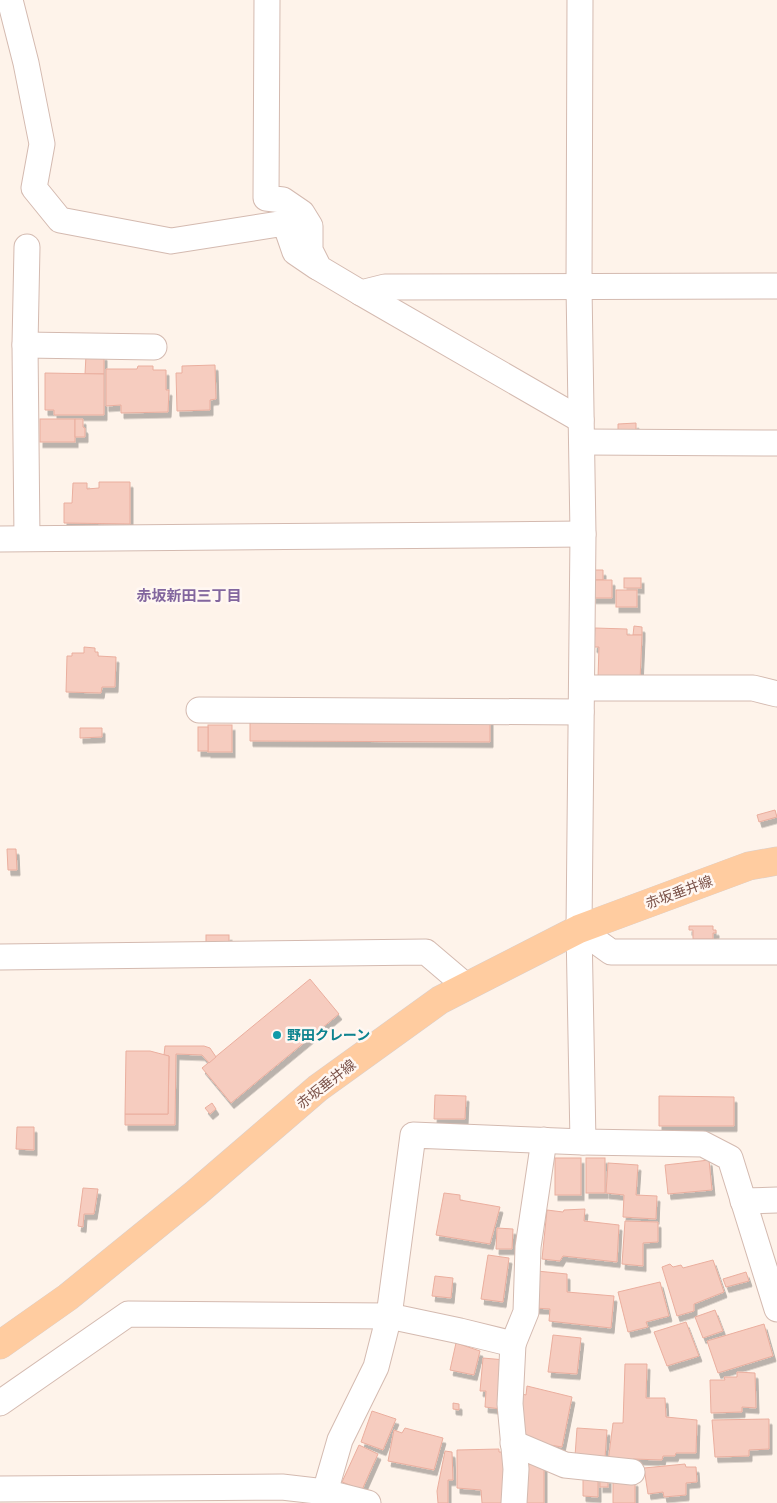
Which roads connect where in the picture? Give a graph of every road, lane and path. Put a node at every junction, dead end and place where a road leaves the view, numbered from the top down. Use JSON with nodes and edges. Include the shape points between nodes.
{"nodes":[{"id":1,"x":10,"y":0,"type":"edge"},
{"id":2,"x":267,"y":0,"type":"edge"},
{"id":3,"x":580,"y":0,"type":"edge"},
{"id":4,"x":27,"y":247,"type":"dead end"},
{"id":5,"x":320,"y":268,"type":"junction"},
{"id":6,"x":777,"y":286,"type":"edge"},
{"id":7,"x":579,"y":287,"type":"junction"},
{"id":8,"x":362,"y":293,"type":"junction"},
{"id":9,"x":25,"y":345,"type":"junction"},
{"id":10,"x":154,"y":346,"type":"dead end"},
{"id":11,"x":581,"y":431,"type":"junction"},
{"id":12,"x":777,"y":443,"type":"edge"},
{"id":13,"x":583,"y":534,"type":"junction"},
{"id":14,"x":28,"y":538,"type":"junction"},
{"id":15,"x":0,"y":539,"type":"edge"},
{"id":16,"x":777,"y":694,"type":"edge"},
{"id":17,"x":582,"y":700,"type":"junction"},
{"id":18,"x":199,"y":710,"type":"dead end"},
{"id":19,"x":777,"y":861,"type":"edge"},
{"id":20,"x":579,"y":929,"type":"junction"},
{"id":21,"x":777,"y":952,"type":"edge"},
{"id":22,"x":0,"y":957,"type":"edge"},
{"id":23,"x":466,"y":986,"type":"junction"},
{"id":24,"x":544,"y":1140,"type":"junction"},
{"id":25,"x":583,"y":1142,"type":"junction"},
{"id":26,"x":777,"y":1200,"type":"edge"},
{"id":27,"x":743,"y":1201,"type":"junction"},
{"id":28,"x":777,"y":1309,"type":"edge"},
{"id":29,"x":389,"y":1316,"type":"junction"},
{"id":30,"x":10,"y":1338,"type":"edge"},
{"id":31,"x":513,"y":1344,"type":"junction"},
{"id":32,"x":0,"y":1403,"type":"edge"},
{"id":33,"x":513,"y":1443,"type":"junction"},
{"id":34,"x":632,"y":1472,"type":"dead end"},
{"id":35,"x":0,"y":1489,"type":"edge"},
{"id":36,"x":325,"y":1497,"type":"edge"},
{"id":37,"x":368,"y":1503,"type":"edge"},
{"id":38,"x":514,"y":1503,"type":"edge"}],
"edges":[{"from":1,"to":5,"type":"street","via":[[42,144],[34,188],[60,220],[171,241],[285,223],[295,252]]},
{"from":2,"to":5,"type":"street","via":[[266,198],[283,200],[302,212],[310,226],[310,250]]},
{"from":3,"to":7,"type":"street"},
{"from":4,"to":9,"type":"street"},
{"from":5,"to":8,"type":"street"},
{"from":6,"to":7,"type":"street"},
{"from":7,"to":8,"type":"street","via":[[385,287]]},
{"from":7,"to":11,"type":"street"},
{"from":8,"to":11,"type":"street"},
{"from":9,"to":10,"type":"street"},
{"from":9,"to":14,"type":"street"},
{"from":11,"to":12,"type":"street"},
{"from":11,"to":13,"type":"street"},
{"from":13,"to":14,"type":"street"},
{"from":13,"to":17,"type":"street"},
{"from":14,"to":15,"type":"street"},
{"from":16,"to":17,"type":"street","via":[[753,688]]},
{"from":17,"to":18,"type":"street"},
{"from":17,"to":20,"type":"street"},
{"from":19,"to":20,"type":"main road","name":"赤坂垂井線","via":[[749,866]]},
{"from":20,"to":21,"type":"street","via":[[611,952]]},
{"from":20,"to":23,"type":"main road","name":"赤坂垂井線"},
{"from":20,"to":25,"type":"street"},
{"from":22,"to":23,"type":"street","via":[[426,952]]},
{"from":23,"to":30,"type":"main road","name":"赤坂垂井線","via":[[440,1000],[318,1088],[68,1297]]},
{"from":24,"to":25,"type":"street"},
{"from":24,"to":29,"type":"street","via":[[413,1135]]},
{"from":24,"to":31,"type":"street","via":[[528,1247],[526,1312]]},
{"from":25,"to":27,"type":"street","via":[[703,1144],[730,1158]]},
{"from":26,"to":27,"type":"street"},
{"from":27,"to":28,"type":"street"},
{"from":29,"to":31,"type":"street"},
{"from":29,"to":32,"type":"street","via":[[128,1314]]},
{"from":29,"to":36,"type":"street","via":[[376,1367],[340,1440]]},
{"from":31,"to":33,"type":"street","via":[[510,1404]]},
{"from":33,"to":34,"type":"street","via":[[566,1465]]},
{"from":33,"to":38,"type":"street","via":[[516,1469]]},
{"from":35,"to":36,"type":"street","via":[[282,1488]]},
{"from":36,"to":37,"type":"street"}]}
